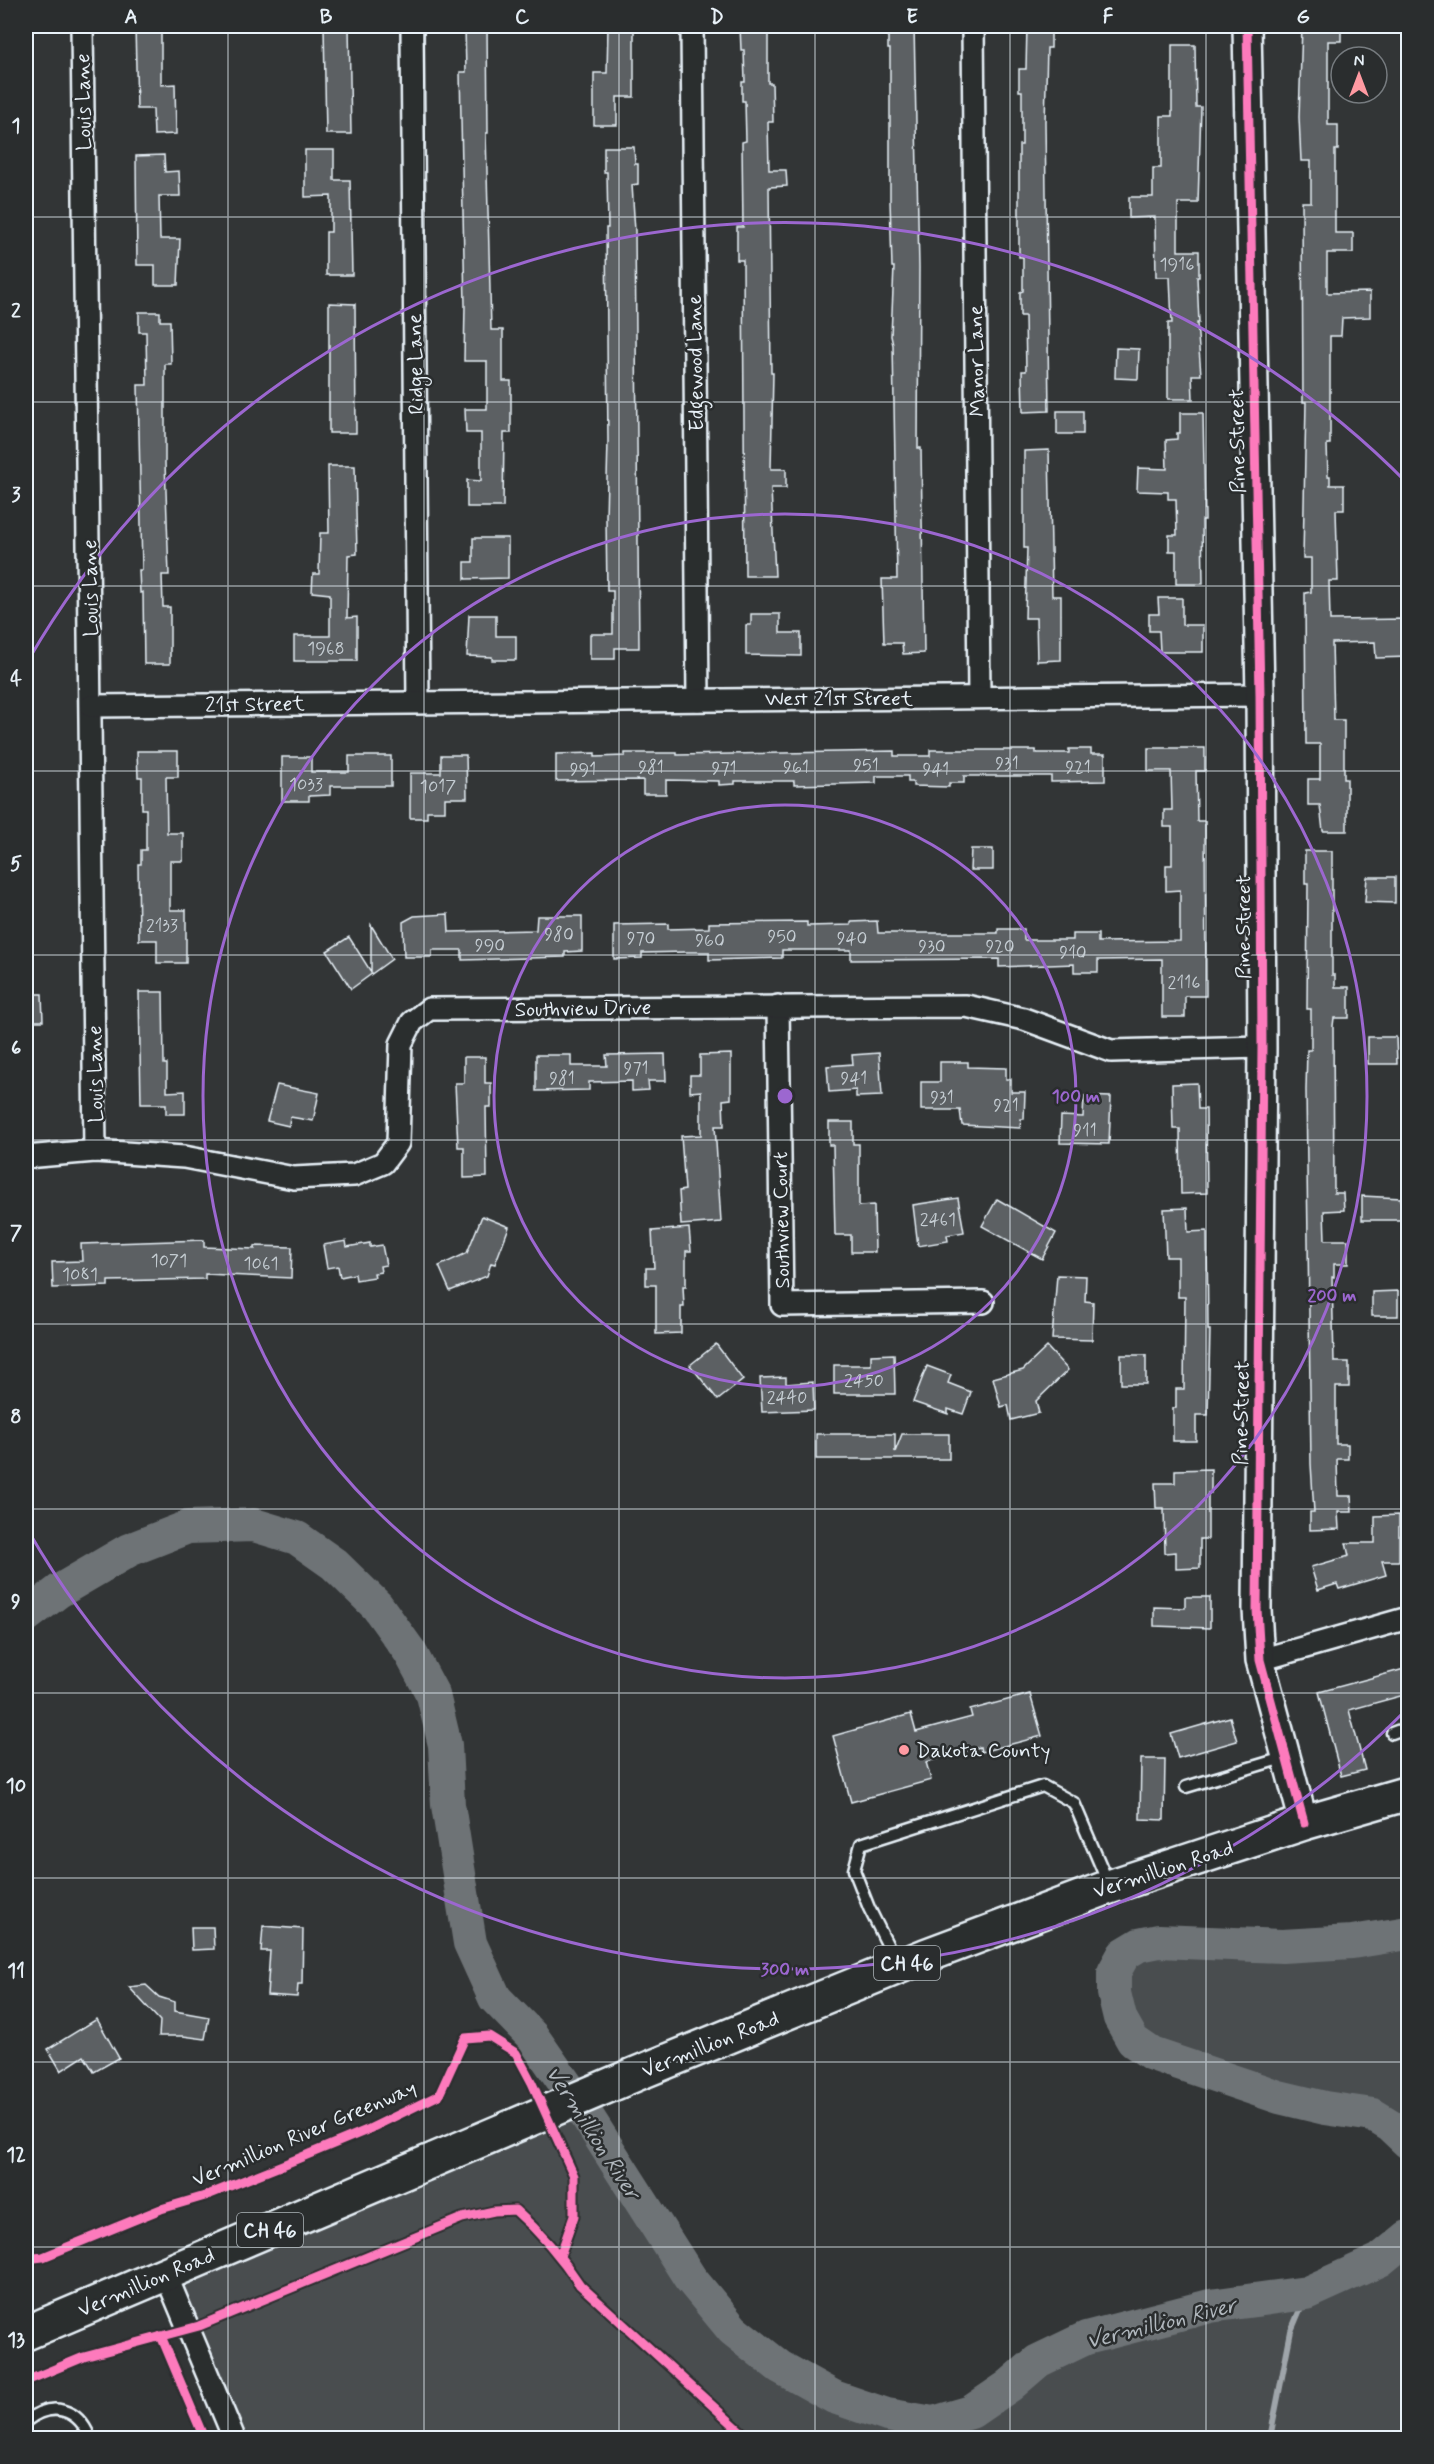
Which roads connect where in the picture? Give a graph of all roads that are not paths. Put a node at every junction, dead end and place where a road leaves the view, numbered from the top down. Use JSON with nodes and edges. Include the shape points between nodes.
{"nodes":[{"id":1,"x":82,"y":26,"type":"edge"},
{"id":2,"x":412,"y":26,"type":"edge"},
{"id":3,"x":692,"y":26,"type":"edge"},
{"id":4,"x":972,"y":26,"type":"edge"},
{"id":5,"x":1247,"y":26,"type":"edge"},
{"id":6,"x":1260,"y":695,"type":"junction"},
{"id":7,"x":979,"y":697,"type":"junction"},
{"id":8,"x":698,"y":699,"type":"junction"},
{"id":9,"x":418,"y":702,"type":"junction"},
{"id":10,"x":91,"y":706,"type":"junction"},
{"id":11,"x":778,"y":1006,"type":"junction"},
{"id":12,"x":1262,"y":1047,"type":"junction"},
{"id":13,"x":95,"y":1151,"type":"junction"},
{"id":14,"x":26,"y":1157,"type":"edge"},
{"id":15,"x":983,"y":1302,"type":"dead end"},
{"id":16,"x":1408,"y":1618,"type":"edge"},
{"id":17,"x":1260,"y":1660,"type":"junction"},
{"id":18,"x":1408,"y":1727,"type":"edge"},
{"id":19,"x":1392,"y":1733,"type":"dead end"},
{"id":20,"x":1286,"y":1757,"type":"junction"},
{"id":21,"x":1186,"y":1787,"type":"dead end"},
{"id":22,"x":1408,"y":1793,"type":"edge"},
{"id":23,"x":1304,"y":1823,"type":"junction"},
{"id":24,"x":1109,"y":1887,"type":"junction"},
{"id":25,"x":899,"y":1967,"type":"junction"},
{"id":26,"x":166,"y":2274,"type":"junction"},
{"id":27,"x":26,"y":2333,"type":"edge"},
{"id":28,"x":26,"y":2421,"type":"edge"},
{"id":29,"x":90,"y":2439,"type":"edge"},
{"id":30,"x":234,"y":2439,"type":"edge"}],
"edges":[{"from":1,"to":10,"type":"street","name":"Louis Lane"},
{"from":2,"to":9,"type":"street","name":"Ridge Lane"},
{"from":3,"to":8,"type":"street","name":"Edgewood Lane"},
{"from":4,"to":7,"type":"street","name":"Manor Lane"},
{"from":5,"to":6,"type":"street","name":"Pine Street"},
{"from":6,"to":7,"type":"street","name":"West 21st Street"},
{"from":6,"to":12,"type":"street","name":"Pine Street"},
{"from":7,"to":8,"type":"street","name":"West 21st Street"},
{"from":8,"to":9,"type":"street","name":"West 21st Street"},
{"from":9,"to":10,"type":"street","name":"21st Street"},
{"from":10,"to":13,"type":"street","name":"Louis Lane"},
{"from":11,"to":12,"type":"street","name":"Southview Drive","via":[[966,1006],[1024,1019],[1112,1051]]},
{"from":11,"to":13,"type":"street","name":"Southview Drive","via":[[429,1009],[412,1022],[401,1044],[398,1143],[383,1163],[354,1175],[294,1178],[184,1157]]},
{"from":11,"to":15,"type":"street","name":"Southview Court","via":[[782,1305]]},
{"from":12,"to":17,"type":"street","name":"Pine Street","via":[[1257,1597]]},
{"from":13,"to":14,"type":"street","name":"Southview Drive"},
{"from":16,"to":17,"type":"street"},
{"from":17,"to":20,"type":"street","name":"Pine Street"},
{"from":18,"to":19,"type":"lane"},
{"from":20,"to":21,"type":"lane"},
{"from":20,"to":23,"type":"street","name":"Pine Street"},
{"from":22,"to":23,"type":"main road","name":"Vermillion Road","number":"CH 46"},
{"from":23,"to":24,"type":"main road","name":"Vermillion Road","number":"CH 46"},
{"from":24,"to":25,"type":"main road","name":"Vermillion Road","number":"CH 46"},
{"from":24,"to":25,"type":"lane","via":[[1074,1803],[1043,1786],[861,1844],[854,1870]]},
{"from":25,"to":26,"type":"main road","name":"Vermillion Road","number":"CH 46"},
{"from":26,"to":27,"type":"main road","name":"Vermillion Road","number":"CH 46"},
{"from":26,"to":30,"type":"street"},
{"from":28,"to":29,"type":"lane","via":[[57,2409],[80,2420]]}]}
